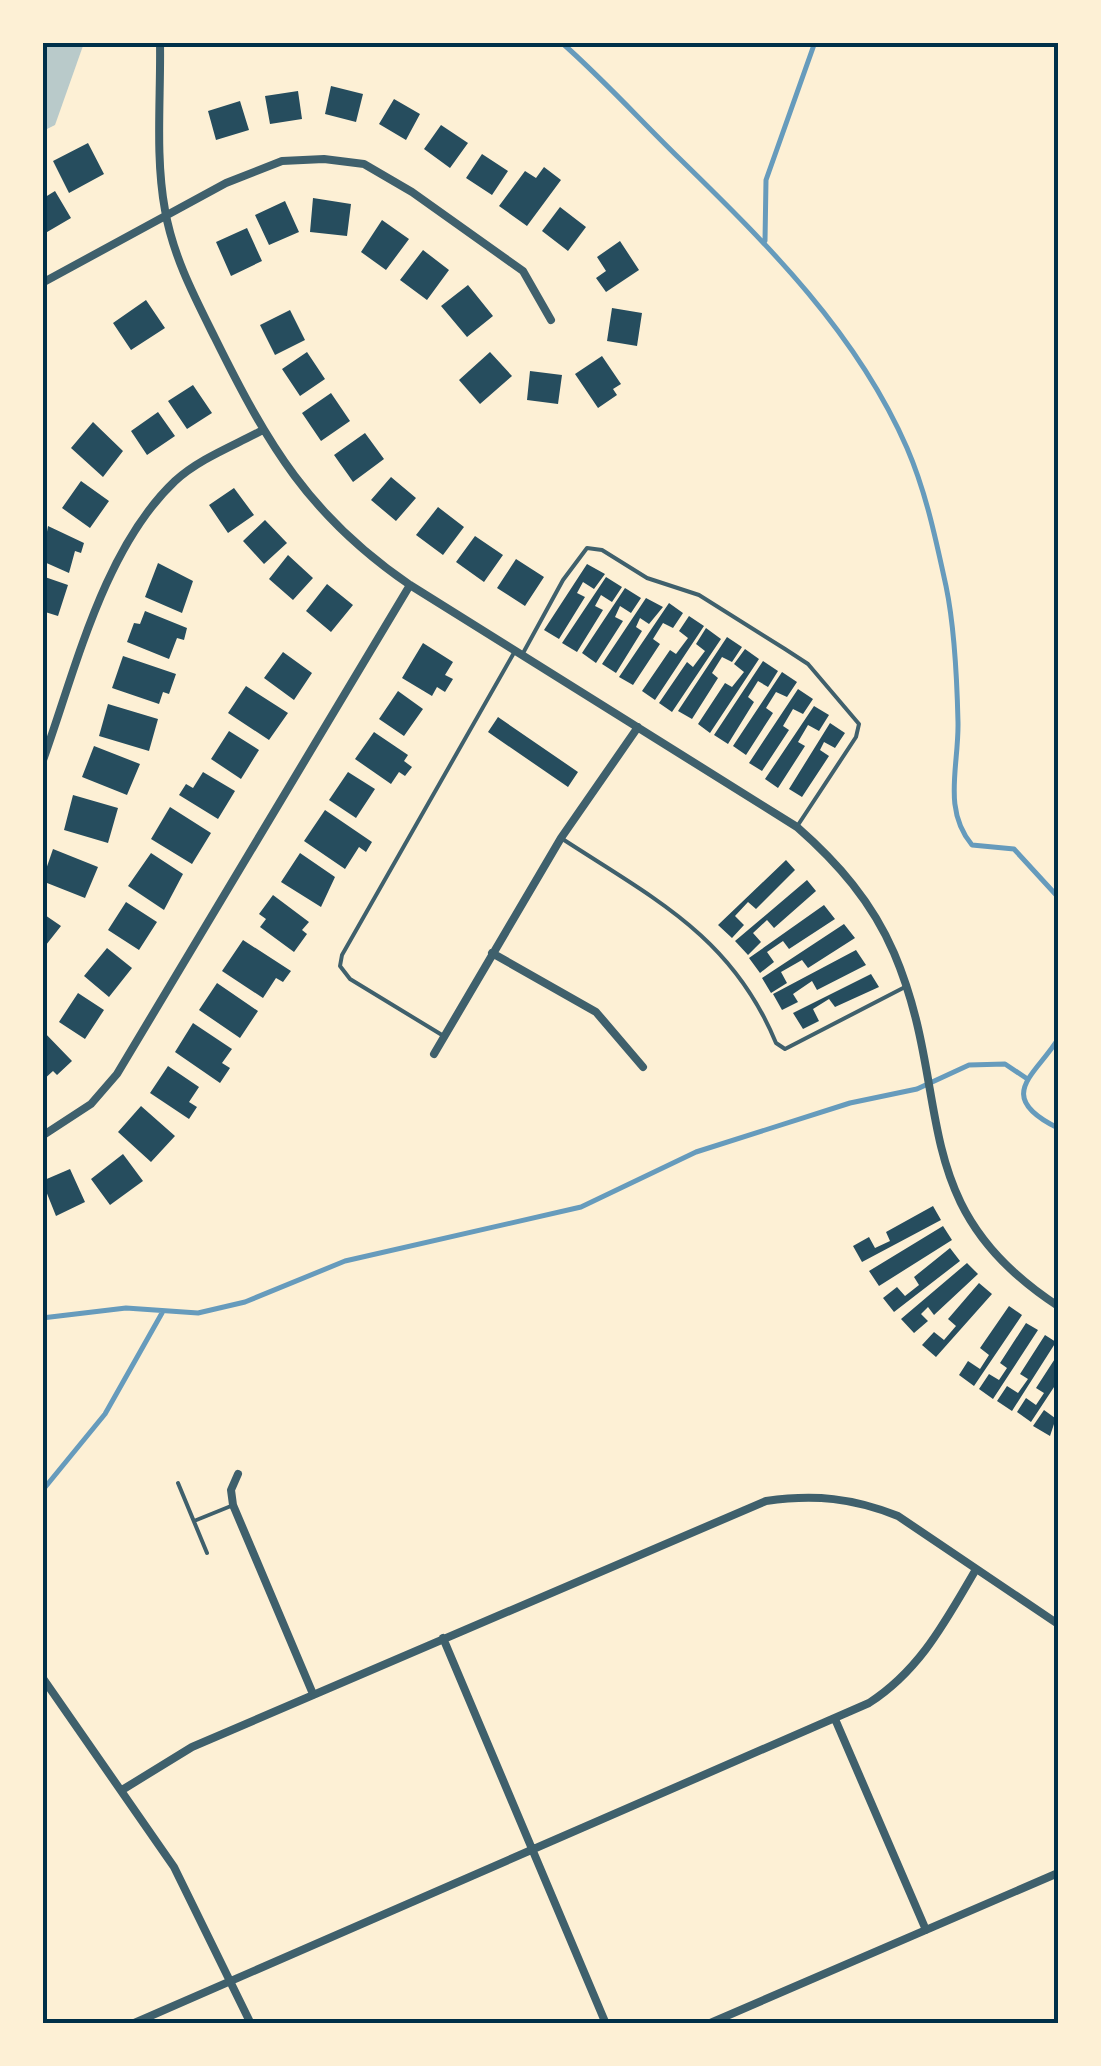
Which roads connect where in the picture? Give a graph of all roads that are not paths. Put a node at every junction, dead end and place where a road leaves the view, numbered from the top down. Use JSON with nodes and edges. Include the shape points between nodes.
{"nodes":[{"id":1,"x":160,"y":42,"type":"edge"},
{"id":2,"x":166,"y":215,"type":"junction"},
{"id":3,"x":42,"y":282,"type":"edge"},
{"id":4,"x":551,"y":320,"type":"dead end"},
{"id":5,"x":261,"y":431,"type":"junction"},
{"id":6,"x":410,"y":586,"type":"junction"},
{"id":7,"x":518,"y":653,"type":"junction"},
{"id":8,"x":638,"y":727,"type":"junction"},
{"id":9,"x":42,"y":763,"type":"edge"},
{"id":10,"x":797,"y":827,"type":"junction"},
{"id":11,"x":561,"y":838,"type":"junction"},
{"id":12,"x":492,"y":953,"type":"junction"},
{"id":13,"x":906,"y":986,"type":"junction"},
{"id":14,"x":444,"y":1036,"type":"junction"},
{"id":15,"x":434,"y":1054,"type":"dead end"},
{"id":16,"x":643,"y":1067,"type":"dead end"},
{"id":17,"x":42,"y":1136,"type":"edge"},
{"id":18,"x":1058,"y":1306,"type":"edge"},
{"id":19,"x":238,"y":1474,"type":"dead end"},
{"id":20,"x":178,"y":1483,"type":"dead end"},
{"id":21,"x":233,"y":1506,"type":"junction"},
{"id":22,"x":194,"y":1521,"type":"junction"},
{"id":23,"x":207,"y":1553,"type":"dead end"},
{"id":24,"x":975,"y":1571,"type":"junction"},
{"id":25,"x":1058,"y":1624,"type":"edge"},
{"id":26,"x":443,"y":1638,"type":"junction"},
{"id":27,"x":42,"y":1677,"type":"edge"},
{"id":28,"x":313,"y":1694,"type":"junction"},
{"id":29,"x":835,"y":1719,"type":"junction"},
{"id":30,"x":122,"y":1790,"type":"junction"},
{"id":31,"x":532,"y":1850,"type":"junction"},
{"id":32,"x":1058,"y":1872,"type":"edge"},
{"id":33,"x":926,"y":1930,"type":"junction"},
{"id":34,"x":232,"y":1980,"type":"junction"},
{"id":35,"x":132,"y":2024,"type":"edge"},
{"id":36,"x":251,"y":2024,"type":"edge"},
{"id":37,"x":606,"y":2024,"type":"edge"},
{"id":38,"x":708,"y":2024,"type":"edge"}],
"edges":[{"from":1,"to":2,"type":"street"},
{"from":2,"to":3,"type":"street"},
{"from":2,"to":4,"type":"street","via":[[282,160],[364,164],[523,271]]},
{"from":2,"to":5,"type":"street","via":[[187,282]]},
{"from":5,"to":6,"type":"street","via":[[308,498]]},
{"from":5,"to":9,"type":"street","via":[[177,480],[142,517],[112,572]]},
{"from":6,"to":7,"type":"street"},
{"from":6,"to":17,"type":"street","via":[[117,1074],[91,1104]]},
{"from":7,"to":8,"type":"street"},
{"from":7,"to":10,"type":"lane","via":[[588,548],[699,595],[786,649],[808,664],[858,724]]},
{"from":7,"to":14,"type":"lane","via":[[342,955],[340,966],[350,979]]},
{"from":8,"to":10,"type":"street"},
{"from":8,"to":11,"type":"street"},
{"from":10,"to":13,"type":"street","via":[[874,912]]},
{"from":11,"to":12,"type":"street"},
{"from":11,"to":13,"type":"lane","via":[[704,934],[732,964],[776,1043],[786,1049]]},
{"from":12,"to":14,"type":"street"},
{"from":12,"to":16,"type":"street","via":[[596,1012]]},
{"from":13,"to":18,"type":"street","via":[[935,1127],[970,1224],[1018,1278]]},
{"from":14,"to":15,"type":"street"},
{"from":19,"to":21,"type":"street"},
{"from":20,"to":22,"type":"lane"},
{"from":21,"to":22,"type":"lane"},
{"from":21,"to":28,"type":"street"},
{"from":22,"to":23,"type":"lane"},
{"from":24,"to":25,"type":"street"},
{"from":24,"to":26,"type":"street","via":[[877,1508],[798,1496],[766,1500]]},
{"from":24,"to":29,"type":"street","via":[[914,1666],[890,1689]]},
{"from":26,"to":28,"type":"street"},
{"from":26,"to":31,"type":"street"},
{"from":27,"to":30,"type":"street"},
{"from":28,"to":30,"type":"street","via":[[192,1747]]},
{"from":29,"to":31,"type":"street"},
{"from":29,"to":33,"type":"street"},
{"from":30,"to":34,"type":"street","via":[[174,1867]]},
{"from":31,"to":34,"type":"street"},
{"from":31,"to":37,"type":"street"},
{"from":32,"to":33,"type":"street"},
{"from":33,"to":38,"type":"street"},
{"from":34,"to":35,"type":"street"},
{"from":34,"to":36,"type":"street"}]}
